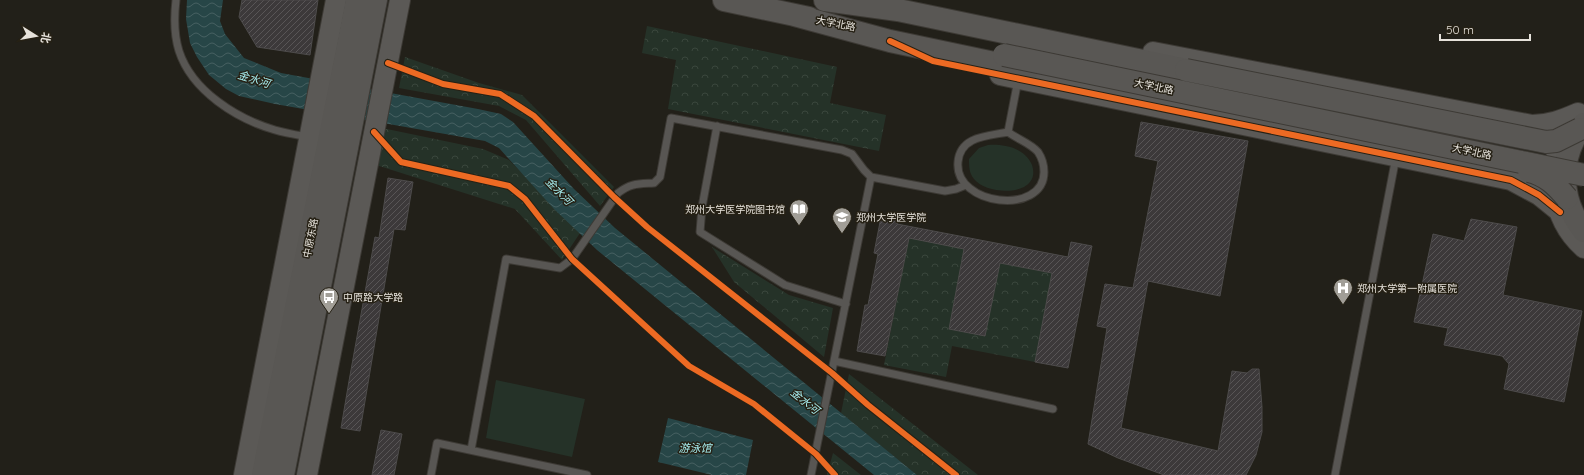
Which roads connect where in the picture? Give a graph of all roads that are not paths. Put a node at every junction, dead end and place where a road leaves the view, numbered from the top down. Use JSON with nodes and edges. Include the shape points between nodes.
{"nodes":[{"id":1,"x":176,"y":0,"type":"edge"},
{"id":2,"x":336,"y":0,"type":"edge"},
{"id":3,"x":357,"y":0,"type":"edge"},
{"id":4,"x":376,"y":0,"type":"edge"},
{"id":5,"x":400,"y":0,"type":"edge"},
{"id":6,"x":724,"y":0,"type":"edge"},
{"id":7,"x":814,"y":0,"type":"edge"},
{"id":8,"x":825,"y":0,"type":"edge"},
{"id":9,"x":898,"y":10,"type":"junction"},
{"id":10,"x":794,"y":15,"type":"junction"},
{"id":11,"x":890,"y":41,"type":"junction"},
{"id":12,"x":1005,"y":49,"type":"junction"},
{"id":13,"x":344,"y":64,"type":"junction"},
{"id":14,"x":1018,"y":79,"type":"junction"},
{"id":15,"x":1582,"y":119,"type":"edge"},
{"id":16,"x":717,"y":126,"type":"junction"},
{"id":17,"x":1008,"y":132,"type":"junction"},
{"id":18,"x":324,"y":136,"type":"junction"},
{"id":19,"x":1396,"y":157,"type":"junction"},
{"id":20,"x":1575,"y":160,"type":"edge"},
{"id":21,"x":1584,"y":175,"type":"edge"},
{"id":22,"x":871,"y":177,"type":"junction"},
{"id":23,"x":966,"y":185,"type":"junction"},
{"id":24,"x":1563,"y":205,"type":"junction"},
{"id":25,"x":1584,"y":231,"type":"edge"},
{"id":26,"x":1584,"y":248,"type":"edge"},
{"id":27,"x":846,"y":304,"type":"junction"},
{"id":28,"x":834,"y":361,"type":"junction"},
{"id":29,"x":1053,"y":409,"type":"dead end"},
{"id":30,"x":471,"y":450,"type":"junction"},
{"id":31,"x":244,"y":475,"type":"edge"},
{"id":32,"x":263,"y":475,"type":"edge"},
{"id":33,"x":282,"y":475,"type":"edge"},
{"id":34,"x":307,"y":475,"type":"edge"},
{"id":35,"x":431,"y":475,"type":"edge"},
{"id":36,"x":588,"y":475,"type":"edge"},
{"id":37,"x":812,"y":475,"type":"edge"},
{"id":38,"x":1335,"y":475,"type":"edge"}],
"edges":[{"from":1,"to":18,"type":"lane","via":[[174,19],[178,51],[196,81],[210,95],[231,110],[274,130]]},
{"from":2,"to":13,"type":"street"},
{"from":3,"to":13,"type":"main road","name":"中原东路"},
{"from":4,"to":13,"type":"main road","name":"中原东路"},
{"from":5,"to":34,"type":"street"},
{"from":6,"to":10,"type":"main road","name":"大学北路"},
{"from":7,"to":12,"type":"main road","name":"大学北路"},
{"from":8,"to":9,"type":"main road"},
{"from":9,"to":15,"type":"street","via":[[952,14],[1532,125]]},
{"from":9,"to":15,"type":"main road","bridge":true,"via":[[1546,142],[1556,141]]},
{"from":10,"to":11,"type":"main road"},
{"from":10,"to":12,"type":"main road","name":"大学北路"},
{"from":11,"to":14,"type":"street","via":[[933,61]]},
{"from":11,"to":24,"type":"main road","bridge":true,"via":[[1180,102],[1531,171],[1544,176],[1558,187]]},
{"from":12,"to":20,"type":"main road","name":"大学北路"},
{"from":12,"to":21,"type":"main road","name":"大学北路","bridge":true},
{"from":13,"to":18,"type":"main road","name":"中原东路"},
{"from":14,"to":17,"type":"lane"},
{"from":14,"to":19,"type":"street"},
{"from":15,"to":20,"type":"main road","via":[[1574,140]]},
{"from":15,"to":24,"type":"street","via":[[1563,135],[1555,160],[1554,187]]},
{"from":16,"to":22,"type":"lane","via":[[842,150],[852,154]]},
{"from":16,"to":27,"type":"lane","via":[[700,232],[785,285]]},
{"from":16,"to":30,"type":"lane","via":[[671,118],[660,177],[654,184],[627,186],[614,197],[572,259],[560,268],[506,259]]},
{"from":17,"to":23,"type":"lane","via":[[973,139],[964,147],[959,155],[958,166]]},
{"from":17,"to":23,"type":"lane","via":[[1029,144],[1038,153],[1044,168],[1044,178],[1039,188],[1032,194],[1014,201],[988,198]]},
{"from":18,"to":31,"type":"street"},
{"from":18,"to":32,"type":"main road","name":"中原东路"},
{"from":18,"to":33,"type":"main road","name":"中原东路"},
{"from":19,"to":24,"type":"street","via":[[1511,180]]},
{"from":19,"to":38,"type":"lane"},
{"from":20,"to":24,"type":"main road","bridge":true,"via":[[1564,175]]},
{"from":22,"to":23,"type":"lane","via":[[946,191]]},
{"from":22,"to":27,"type":"lane"},
{"from":24,"to":25,"type":"main road","via":[[1571,211]]},
{"from":24,"to":26,"type":"street","via":[[1573,236]]},
{"from":27,"to":28,"type":"lane"},
{"from":28,"to":29,"type":"lane"},
{"from":28,"to":37,"type":"lane"},
{"from":30,"to":35,"type":"lane","via":[[437,443]]},
{"from":30,"to":36,"type":"lane"}]}
